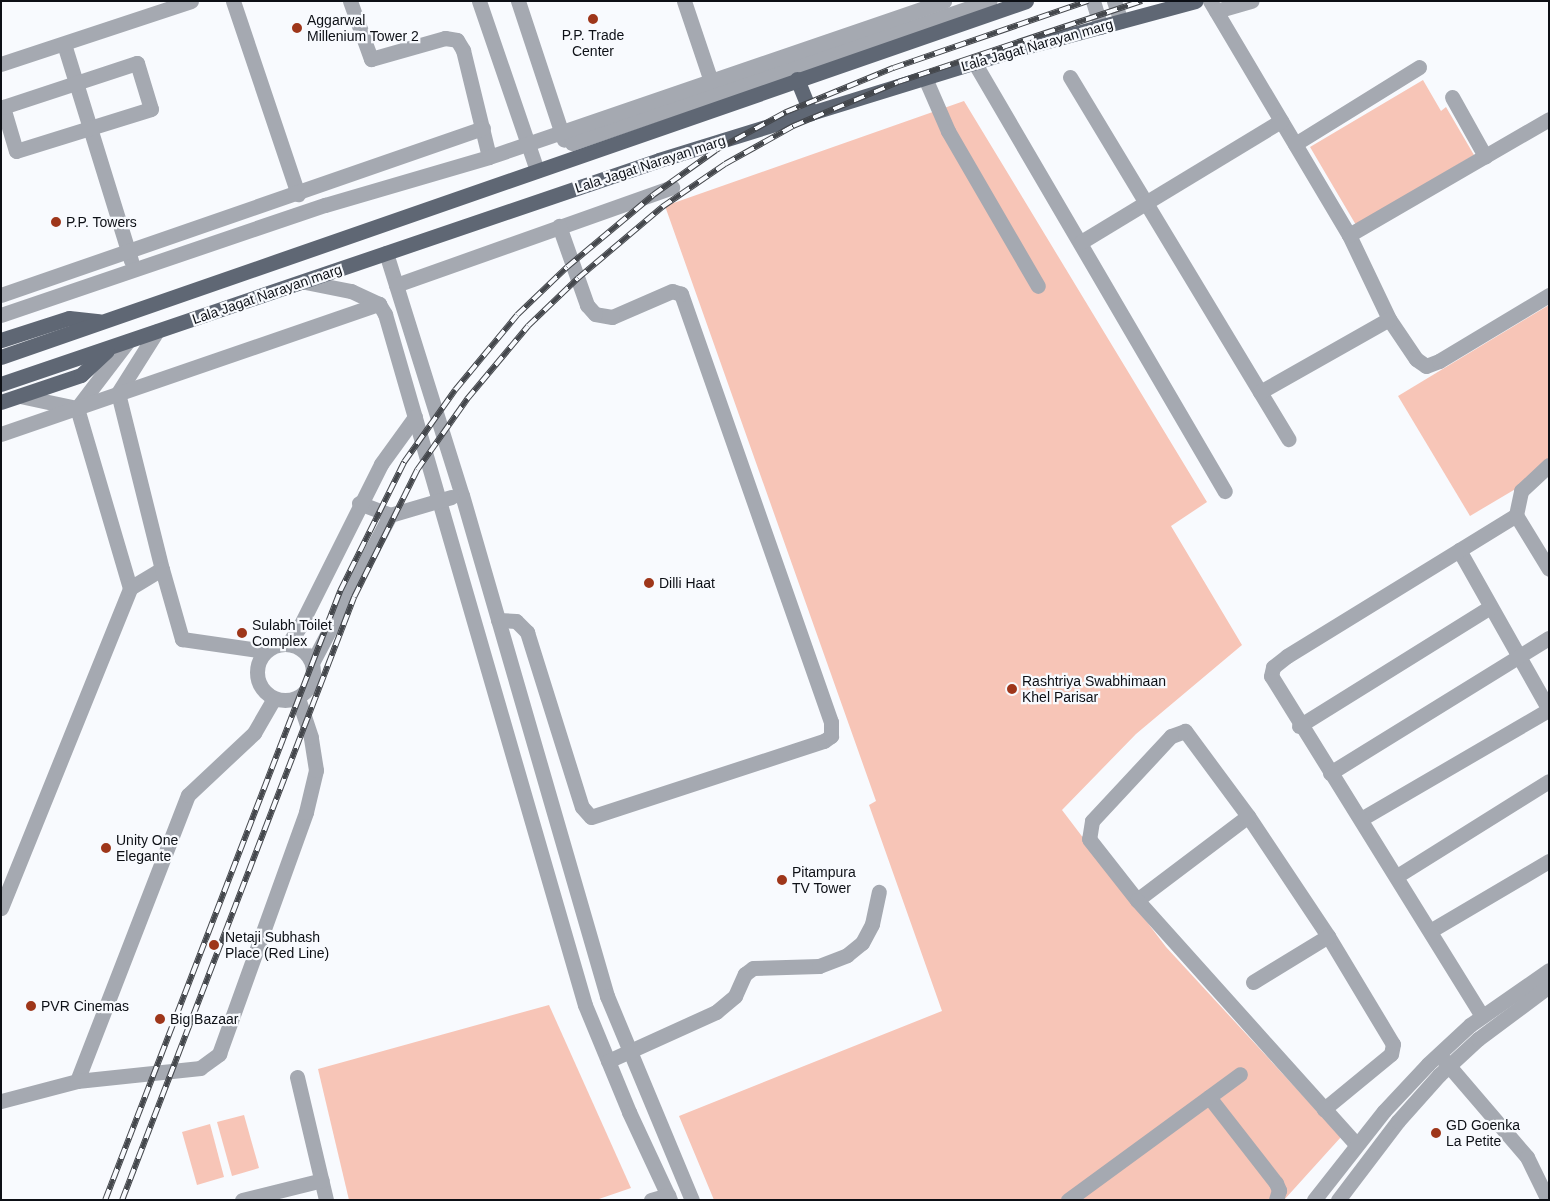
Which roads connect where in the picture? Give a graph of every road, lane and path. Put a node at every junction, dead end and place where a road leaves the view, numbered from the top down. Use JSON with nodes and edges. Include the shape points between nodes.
{"nodes":[{"id":1,"x":191,"y":1,"type":"edge"},
{"id":2,"x":234,"y":1,"type":"edge"},
{"id":3,"x":350,"y":1,"type":"edge"},
{"id":4,"x":479,"y":1,"type":"edge"},
{"id":5,"x":518,"y":1,"type":"edge"},
{"id":6,"x":684,"y":1,"type":"edge"},
{"id":7,"x":944,"y":1,"type":"edge"},
{"id":8,"x":989,"y":1,"type":"edge"},
{"id":9,"x":1026,"y":1,"type":"edge"},
{"id":10,"x":1093,"y":1,"type":"edge"},
{"id":11,"x":1114,"y":1,"type":"edge"},
{"id":12,"x":1195,"y":1,"type":"edge"},
{"id":13,"x":1252,"y":1,"type":"edge"},
{"id":14,"x":1213,"y":6,"type":"edge"},
{"id":15,"x":1121,"y":21,"type":"junction"},
{"id":16,"x":1102,"y":26,"type":"junction"},
{"id":17,"x":64,"y":44,"type":"junction"},
{"id":18,"x":974,"y":62,"type":"junction"},
{"id":19,"x":1,"y":64,"type":"edge"},
{"id":20,"x":1419,"y":68,"type":"dead end"},
{"id":21,"x":1070,"y":77,"type":"dead end"},
{"id":22,"x":924,"y":78,"type":"junction"},
{"id":23,"x":798,"y":79,"type":"junction"},
{"id":24,"x":711,"y":81,"type":"junction"},
{"id":25,"x":76,"y":84,"type":"junction"},
{"id":26,"x":1452,"y":97,"type":"dead end"},
{"id":27,"x":811,"y":113,"type":"junction"},
{"id":28,"x":1549,"y":119,"type":"edge"},
{"id":29,"x":1281,"y":121,"type":"junction"},
{"id":30,"x":483,"y":128,"type":"junction"},
{"id":31,"x":88,"y":129,"type":"junction"},
{"id":32,"x":565,"y":131,"type":"junction"},
{"id":33,"x":526,"y":144,"type":"junction"},
{"id":34,"x":1295,"y":144,"type":"junction"},
{"id":35,"x":489,"y":156,"type":"junction"},
{"id":36,"x":1486,"y":156,"type":"junction"},
{"id":37,"x":569,"y":159,"type":"junction"},
{"id":38,"x":537,"y":170,"type":"junction"},
{"id":39,"x":319,"y":186,"type":"junction"},
{"id":40,"x":672,"y":187,"type":"dead end"},
{"id":41,"x":298,"y":194,"type":"junction"},
{"id":42,"x":1146,"y":203,"type":"junction"},
{"id":43,"x":325,"y":205,"type":"junction"},
{"id":44,"x":559,"y":226,"type":"junction"},
{"id":45,"x":1349,"y":235,"type":"junction"},
{"id":46,"x":1080,"y":242,"type":"junction"},
{"id":47,"x":128,"y":253,"type":"junction"},
{"id":48,"x":386,"y":253,"type":"junction"},
{"id":49,"x":134,"y":270,"type":"junction"},
{"id":50,"x":305,"y":282,"type":"junction"},
{"id":51,"x":396,"y":285,"type":"junction"},
{"id":52,"x":1038,"y":286,"type":"dead end"},
{"id":53,"x":1,"y":295,"type":"edge"},
{"id":54,"x":1549,"y":295,"type":"edge"},
{"id":55,"x":379,"y":304,"type":"junction"},
{"id":56,"x":1,"y":315,"type":"edge"},
{"id":57,"x":1388,"y":319,"type":"junction"},
{"id":58,"x":105,"y":321,"type":"junction"},
{"id":59,"x":157,"y":332,"type":"junction"},
{"id":60,"x":1,"y":340,"type":"edge"},
{"id":61,"x":128,"y":341,"type":"junction"},
{"id":62,"x":111,"y":347,"type":"junction"},
{"id":63,"x":1,"y":357,"type":"edge"},
{"id":64,"x":1,"y":384,"type":"edge"},
{"id":65,"x":1260,"y":392,"type":"junction"},
{"id":66,"x":118,"y":394,"type":"junction"},
{"id":67,"x":20,"y":396,"type":"junction"},
{"id":68,"x":1,"y":402,"type":"edge"},
{"id":69,"x":77,"y":408,"type":"junction"},
{"id":70,"x":415,"y":417,"type":"junction"},
{"id":71,"x":1,"y":434,"type":"edge"},
{"id":72,"x":1288,"y":439,"type":"dead end"},
{"id":73,"x":1549,"y":465,"type":"edge"},
{"id":74,"x":1225,"y":491,"type":"dead end"},
{"id":75,"x":462,"y":494,"type":"junction"},
{"id":76,"x":441,"y":500,"type":"junction"},
{"id":77,"x":359,"y":503,"type":"junction"},
{"id":78,"x":390,"y":515,"type":"junction"},
{"id":79,"x":1516,"y":515,"type":"junction"},
{"id":80,"x":1459,"y":550,"type":"junction"},
{"id":81,"x":162,"y":569,"type":"junction"},
{"id":82,"x":1549,"y":570,"type":"edge"},
{"id":83,"x":130,"y":588,"type":"junction"},
{"id":84,"x":1490,"y":607,"type":"junction"},
{"id":85,"x":498,"y":620,"type":"junction"},
{"id":86,"x":1549,"y":638,"type":"edge"},
{"id":87,"x":288,"y":644,"type":"junction"},
{"id":88,"x":265,"y":651,"type":"junction"},
{"id":89,"x":1519,"y":656,"type":"junction"},
{"id":90,"x":312,"y":663,"type":"junction"},
{"id":91,"x":298,"y":698,"type":"junction"},
{"id":92,"x":274,"y":699,"type":"junction"},
{"id":93,"x":1549,"y":710,"type":"edge"},
{"id":94,"x":1299,"y":726,"type":"junction"},
{"id":95,"x":1330,"y":772,"type":"junction"},
{"id":96,"x":1549,"y":781,"type":"edge"},
{"id":97,"x":1248,"y":816,"type":"junction"},
{"id":98,"x":1361,"y":819,"type":"junction"},
{"id":99,"x":1549,"y":861,"type":"edge"},
{"id":100,"x":569,"y":866,"type":"junction"},
{"id":101,"x":547,"y":873,"type":"junction"},
{"id":102,"x":1397,"y":876,"type":"junction"},
{"id":103,"x":879,"y":892,"type":"dead end"},
{"id":104,"x":1138,"y":900,"type":"junction"},
{"id":105,"x":1,"y":908,"type":"edge"},
{"id":106,"x":1430,"y":931,"type":"junction"},
{"id":107,"x":1328,"y":936,"type":"junction"},
{"id":108,"x":1549,"y":970,"type":"edge"},
{"id":109,"x":1253,"y":982,"type":"dead end"},
{"id":110,"x":1549,"y":986,"type":"edge"},
{"id":111,"x":1482,"y":1016,"type":"junction"},
{"id":112,"x":630,"y":1052,"type":"junction"},
{"id":113,"x":1439,"y":1054,"type":"junction"},
{"id":114,"x":608,"y":1061,"type":"junction"},
{"id":115,"x":1449,"y":1066,"type":"junction"},
{"id":116,"x":1240,"y":1074,"type":"dead end"},
{"id":117,"x":297,"y":1077,"type":"dead end"},
{"id":118,"x":77,"y":1081,"type":"junction"},
{"id":119,"x":1208,"y":1097,"type":"junction"},
{"id":120,"x":1,"y":1101,"type":"edge"},
{"id":121,"x":1324,"y":1109,"type":"junction"},
{"id":122,"x":1372,"y":1126,"type":"junction"},
{"id":123,"x":1385,"y":1138,"type":"junction"},
{"id":124,"x":1357,"y":1146,"type":"junction"},
{"id":125,"x":322,"y":1180,"type":"junction"},
{"id":126,"x":669,"y":1197,"type":"edge"},
{"id":127,"x":242,"y":1200,"type":"edge"},
{"id":128,"x":326,"y":1200,"type":"edge"},
{"id":129,"x":651,"y":1200,"type":"edge"},
{"id":130,"x":692,"y":1200,"type":"edge"},
{"id":131,"x":1068,"y":1200,"type":"edge"},
{"id":132,"x":1276,"y":1200,"type":"edge"},
{"id":133,"x":1314,"y":1200,"type":"edge"},
{"id":134,"x":1338,"y":1200,"type":"edge"},
{"id":135,"x":1548,"y":1200,"type":"edge"}],
"edges":[{"from":1,"to":17,"type":"street"},
{"from":2,"to":41,"type":"street"},
{"from":3,"to":30,"type":"street","via":[[371,59],[445,38],[457,40],[463,50]]},
{"from":4,"to":33,"type":"street"},
{"from":5,"to":32,"type":"street"},
{"from":6,"to":24,"type":"street"},
{"from":7,"to":24,"type":"street"},
{"from":8,"to":32,"type":"street","via":[[572,143]]},
{"from":9,"to":23,"type":"main road","name":"Lala Jagat Narayan marg"},
{"from":10,"to":16,"type":"street"},
{"from":11,"to":15,"type":"street"},
{"from":12,"to":15,"type":"main road","name":"Lala Jagat Narayan marg"},
{"from":13,"to":14,"type":"street"},
{"from":14,"to":29,"type":"street"},
{"from":15,"to":16,"type":"main road","name":"Lala Jagat Narayan marg"},
{"from":16,"to":18,"type":"main road","name":"Lala Jagat Narayan marg"},
{"from":17,"to":19,"type":"street"},
{"from":17,"to":25,"type":"street"},
{"from":18,"to":22,"type":"main road","name":"Lala Jagat Narayan marg"},
{"from":18,"to":46,"type":"street"},
{"from":20,"to":34,"type":"street"},
{"from":21,"to":42,"type":"street"},
{"from":22,"to":27,"type":"main road","name":"Lala Jagat Narayan marg"},
{"from":22,"to":52,"type":"street","via":[[948,131]]},
{"from":23,"to":27,"type":"main road"},
{"from":23,"to":37,"type":"main road","name":"Lala Jagat Narayan marg"},
{"from":24,"to":32,"type":"street"},
{"from":25,"to":31,"type":"street"},
{"from":25,"to":31,"type":"street","via":[[137,63],[151,109]]},
{"from":25,"to":31,"type":"street","via":[[3,107],[16,152]]},
{"from":26,"to":36,"type":"street"},
{"from":27,"to":48,"type":"main road","name":"Lala Jagat Narayan marg","via":[[659,160]]},
{"from":28,"to":36,"type":"street"},
{"from":29,"to":34,"type":"street"},
{"from":29,"to":42,"type":"street"},
{"from":30,"to":35,"type":"street"},
{"from":30,"to":39,"type":"street"},
{"from":31,"to":47,"type":"street"},
{"from":32,"to":33,"type":"street"},
{"from":32,"to":37,"type":"street"},
{"from":33,"to":35,"type":"street"},
{"from":33,"to":38,"type":"street"},
{"from":34,"to":45,"type":"street"},
{"from":35,"to":43,"type":"street"},
{"from":36,"to":45,"type":"street"},
{"from":37,"to":38,"type":"main road","name":"Lala Jagat Narayan marg"},
{"from":38,"to":58,"type":"main road","name":"Lala Jagat Narayan marg"},
{"from":39,"to":41,"type":"street"},
{"from":39,"to":43,"type":"street"},
{"from":40,"to":44,"type":"street"},
{"from":41,"to":47,"type":"street"},
{"from":42,"to":46,"type":"street"},
{"from":42,"to":65,"type":"street"},
{"from":43,"to":49,"type":"street"},
{"from":44,"to":51,"type":"street"},
{"from":44,"to":85,"type":"street","via":[[587,304],[595,314],[612,317],[672,291],[681,294],[831,722],[831,736],[591,817],[582,808],[528,632],[516,621]]},
{"from":45,"to":57,"type":"street"},
{"from":46,"to":74,"type":"street"},
{"from":47,"to":49,"type":"street"},
{"from":47,"to":53,"type":"street"},
{"from":48,"to":50,"type":"main road","name":"Lala Jagat Narayan marg"},
{"from":48,"to":51,"type":"street"},
{"from":49,"to":56,"type":"street"},
{"from":50,"to":55,"type":"street","via":[[351,291]]},
{"from":50,"to":59,"type":"main road","name":"Lala Jagat Narayan marg"},
{"from":51,"to":75,"type":"street"},
{"from":54,"to":57,"type":"street","via":[[1426,366],[1416,359]]},
{"from":55,"to":66,"type":"street"},
{"from":55,"to":70,"type":"street","via":[[385,314]]},
{"from":57,"to":65,"type":"street"},
{"from":58,"to":60,"type":"main road","via":[[68,318]]},
{"from":58,"to":63,"type":"main road","name":"Lala Jagat Narayan marg"},
{"from":59,"to":61,"type":"main road","name":"Lala Jagat Narayan marg"},
{"from":59,"to":66,"type":"street"},
{"from":61,"to":62,"type":"main road","name":"Lala Jagat Narayan marg"},
{"from":61,"to":69,"type":"street"},
{"from":62,"to":64,"type":"main road","name":"Lala Jagat Narayan marg"},
{"from":62,"to":67,"type":"main road","via":[[81,375]]},
{"from":65,"to":72,"type":"street"},
{"from":66,"to":69,"type":"street"},
{"from":66,"to":81,"type":"street"},
{"from":67,"to":68,"type":"main road"},
{"from":67,"to":69,"type":"street"},
{"from":69,"to":71,"type":"street"},
{"from":69,"to":83,"type":"street"},
{"from":70,"to":76,"type":"street"},
{"from":70,"to":77,"type":"street","via":[[381,464]]},
{"from":73,"to":79,"type":"street","via":[[1521,490]]},
{"from":75,"to":76,"type":"street"},
{"from":75,"to":85,"type":"street"},
{"from":76,"to":78,"type":"street"},
{"from":76,"to":101,"type":"street"},
{"from":77,"to":78,"type":"street"},
{"from":77,"to":87,"type":"street","via":[[300,626]]},
{"from":78,"to":90,"type":"street"},
{"from":79,"to":80,"type":"street"},
{"from":79,"to":82,"type":"street"},
{"from":80,"to":84,"type":"street"},
{"from":80,"to":94,"type":"street","via":[[1273,667],[1273,682]]},
{"from":81,"to":83,"type":"street"},
{"from":81,"to":88,"type":"street","via":[[182,639]]},
{"from":83,"to":105,"type":"street"},
{"from":84,"to":89,"type":"street"},
{"from":84,"to":94,"type":"street"},
{"from":85,"to":100,"type":"street"},
{"from":86,"to":89,"type":"street"},
{"from":87,"to":88,"type":"street"},
{"from":87,"to":90,"type":"street","via":[[303,650]]},
{"from":88,"to":92,"type":"street","via":[[257,665],[258,681]]},
{"from":89,"to":93,"type":"street"},
{"from":89,"to":95,"type":"street"},
{"from":90,"to":91,"type":"street","via":[[313,679]]},
{"from":91,"to":92,"type":"street"},
{"from":91,"to":118,"type":"street","via":[[311,737],[316,770],[306,812],[219,1054],[200,1068]]},
{"from":92,"to":118,"type":"street","via":[[254,733],[188,795]]},
{"from":93,"to":98,"type":"street"},
{"from":94,"to":95,"type":"street"},
{"from":95,"to":98,"type":"street"},
{"from":96,"to":102,"type":"street"},
{"from":97,"to":104,"type":"street"},
{"from":97,"to":104,"type":"street","via":[[1189,733],[1185,731],[1171,736],[1088,828],[1088,839]]},
{"from":97,"to":107,"type":"street"},
{"from":98,"to":102,"type":"street"},
{"from":99,"to":106,"type":"street"},
{"from":100,"to":101,"type":"street"},
{"from":100,"to":112,"type":"street","via":[[608,996]]},
{"from":101,"to":114,"type":"street","via":[[585,1004]]},
{"from":102,"to":106,"type":"street"},
{"from":103,"to":112,"type":"street","via":[[872,924],[862,943],[847,955],[819,966],[753,968],[746,974],[735,996],[716,1012]]},
{"from":104,"to":121,"type":"street"},
{"from":106,"to":111,"type":"street"},
{"from":107,"to":109,"type":"street"},
{"from":107,"to":121,"type":"street","via":[[1393,1044],[1390,1054]]},
{"from":108,"to":111,"type":"street"},
{"from":110,"to":115,"type":"street","via":[[1524,1002]]},
{"from":111,"to":113,"type":"street"},
{"from":112,"to":114,"type":"street"},
{"from":112,"to":130,"type":"street"},
{"from":113,"to":115,"type":"street"},
{"from":113,"to":122,"type":"street"},
{"from":114,"to":126,"type":"street"},
{"from":115,"to":123,"type":"street"},
{"from":115,"to":135,"type":"street","via":[[1527,1157]]},
{"from":116,"to":119,"type":"street"},
{"from":117,"to":125,"type":"street"},
{"from":118,"to":120,"type":"street"},
{"from":119,"to":131,"type":"street"},
{"from":119,"to":132,"type":"street","via":[[1276,1182],[1279,1190]]},
{"from":121,"to":124,"type":"street"},
{"from":122,"to":123,"type":"street"},
{"from":122,"to":124,"type":"street"},
{"from":123,"to":134,"type":"street"},
{"from":124,"to":133,"type":"street"},
{"from":125,"to":127,"type":"street"},
{"from":125,"to":128,"type":"street"},
{"from":126,"to":129,"type":"street"}]}
